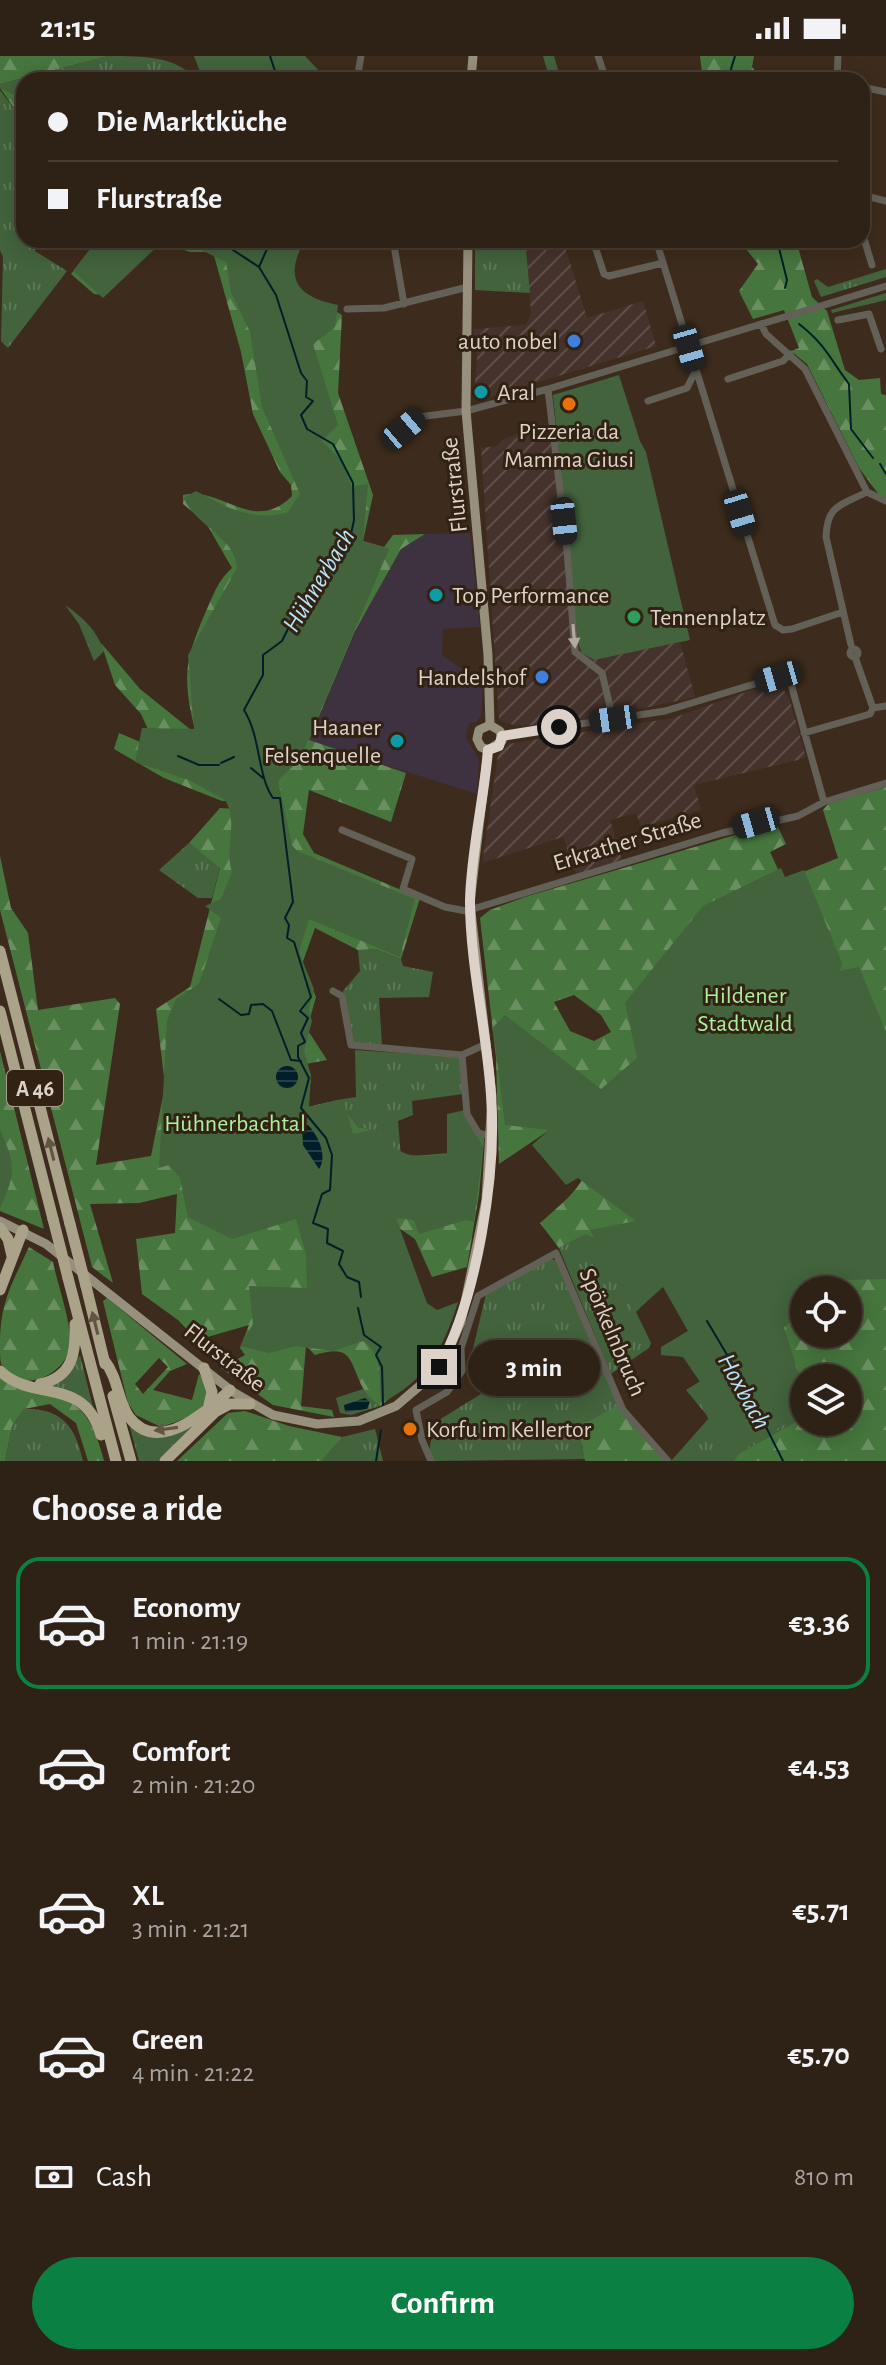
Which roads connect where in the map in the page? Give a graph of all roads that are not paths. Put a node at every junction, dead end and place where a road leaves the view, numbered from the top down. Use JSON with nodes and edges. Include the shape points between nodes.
{"nodes":[{"id":1,"x":394,"y":248,"type":"edge"},
{"id":2,"x":468,"y":248,"type":"edge"},
{"id":3,"x":596,"y":248,"type":"edge"},
{"id":4,"x":658,"y":248,"type":"edge"},
{"id":5,"x":867,"y":248,"type":"edge"},
{"id":6,"x":663,"y":263,"type":"junction"},
{"id":7,"x":872,"y":265,"type":"dead end"},
{"id":8,"x":886,"y":286,"type":"edge"},
{"id":9,"x":468,"y":287,"type":"junction"},
{"id":10,"x":404,"y":304,"type":"junction"},
{"id":11,"x":347,"y":309,"type":"dead end"},
{"id":12,"x":838,"y":320,"type":"dead end"},
{"id":13,"x":761,"y":324,"type":"junction"},
{"id":14,"x":880,"y":333,"type":"edge"},
{"id":15,"x":689,"y":344,"type":"junction"},
{"id":16,"x":790,"y":354,"type":"junction"},
{"id":17,"x":696,"y":370,"type":"junction"},
{"id":18,"x":728,"y":379,"type":"dead end"},
{"id":19,"x":548,"y":389,"type":"junction"},
{"id":20,"x":648,"y":401,"type":"dead end"},
{"id":21,"x":466,"y":411,"type":"junction"},
{"id":22,"x":404,"y":429,"type":"dead end"},
{"id":23,"x":867,"y":492,"type":"junction"},
{"id":24,"x":886,"y":501,"type":"edge"},
{"id":25,"x":843,"y":612,"type":"junction"},
{"id":26,"x":851,"y":645,"type":"dead end"},
{"id":27,"x":855,"y":657,"type":"dead end"},
{"id":28,"x":886,"y":706,"type":"edge"},
{"id":29,"x":873,"y":708,"type":"junction"},
{"id":30,"x":613,"y":719,"type":"junction"},
{"id":31,"x":490,"y":725,"type":"junction"},
{"id":32,"x":804,"y":733,"type":"junction"},
{"id":33,"x":502,"y":736,"type":"junction"},
{"id":34,"x":488,"y":750,"type":"junction"},
{"id":35,"x":886,"y":783,"type":"edge"},
{"id":36,"x":824,"y":802,"type":"junction"},
{"id":37,"x":342,"y":830,"type":"dead end"},
{"id":38,"x":471,"y":910,"type":"junction"},
{"id":39,"x":0,"y":951,"type":"edge"},
{"id":40,"x":333,"y":991,"type":"dead end"},
{"id":41,"x":0,"y":1011,"type":"edge"},
{"id":42,"x":486,"y":1044,"type":"junction"},
{"id":43,"x":462,"y":1055,"type":"junction"},
{"id":44,"x":492,"y":1135,"type":"junction"},
{"id":45,"x":0,"y":1221,"type":"edge"},
{"id":46,"x":0,"y":1228,"type":"edge"},
{"id":47,"x":23,"y":1230,"type":"junction"},
{"id":48,"x":13,"y":1257,"type":"junction"},
{"id":49,"x":0,"y":1290,"type":"edge"},
{"id":50,"x":74,"y":1304,"type":"junction"},
{"id":51,"x":104,"y":1360,"type":"junction"},
{"id":52,"x":439,"y":1367,"type":"junction"},
{"id":53,"x":204,"y":1368,"type":"junction"},
{"id":54,"x":0,"y":1371,"type":"edge"},
{"id":55,"x":457,"y":1380,"type":"junction"},
{"id":56,"x":31,"y":1386,"type":"junction"},
{"id":57,"x":232,"y":1391,"type":"junction"},
{"id":58,"x":250,"y":1404,"type":"junction"},
{"id":59,"x":211,"y":1412,"type":"junction"},
{"id":60,"x":114,"y":1461,"type":"edge"},
{"id":61,"x":131,"y":1461,"type":"edge"},
{"id":62,"x":165,"y":1461,"type":"edge"},
{"id":63,"x":431,"y":1461,"type":"edge"},
{"id":64,"x":668,"y":1461,"type":"edge"}],
"edges":[{"from":1,"to":10,"type":"street"},
{"from":2,"to":9,"type":"main road","name":"Flurstraße"},
{"from":3,"to":6,"type":"street","via":[[609,276]]},
{"from":4,"to":6,"type":"street"},
{"from":5,"to":7,"type":"street"},
{"from":6,"to":15,"type":"street"},
{"from":8,"to":13,"type":"street"},
{"from":9,"to":10,"type":"street"},
{"from":9,"to":21,"type":"main road","name":"Flurstraße"},
{"from":10,"to":11,"type":"street"},
{"from":12,"to":14,"type":"street","via":[[869,314]]},
{"from":13,"to":15,"type":"street"},
{"from":13,"to":16,"type":"street"},
{"from":15,"to":17,"type":"street"},
{"from":15,"to":19,"type":"street"},
{"from":16,"to":18,"type":"street"},
{"from":16,"to":23,"type":"street","via":[[805,369]]},
{"from":17,"to":20,"type":"street","via":[[687,388]]},
{"from":17,"to":25,"type":"street","via":[[775,625],[792,629]]},
{"from":19,"to":21,"type":"street"},
{"from":19,"to":30,"type":"street","one_way":true,"via":[[575,652],[602,673]]},
{"from":21,"to":22,"type":"street","via":[[418,417]]},
{"from":21,"to":31,"type":"main road","name":"Flurstraße"},
{"from":23,"to":24,"type":"street"},
{"from":23,"to":25,"type":"street","via":[[828,514],[826,537]]},
{"from":25,"to":26,"type":"street"},
{"from":27,"to":29,"type":"street"},
{"from":28,"to":29,"type":"street"},
{"from":29,"to":32,"type":"street","via":[[870,714]]},
{"from":30,"to":32,"type":"street","via":[[665,711],[778,677],[791,684]]},
{"from":30,"to":33,"type":"street"},
{"from":31,"to":33,"type":"main road"},
{"from":31,"to":34,"type":"main road","via":[[479,730],[477,739]]},
{"from":32,"to":36,"type":"street"},
{"from":33,"to":34,"type":"main road","via":[[499,746]]},
{"from":34,"to":38,"type":"main road","name":"Flurstraße"},
{"from":35,"to":36,"type":"street","name":"Erkrather Straße"},
{"from":36,"to":38,"type":"street","name":"Erkrather Straße","via":[[798,816],[733,830]]},
{"from":37,"to":38,"type":"street","via":[[412,859],[403,889],[457,911]]},
{"from":38,"to":42,"type":"main road","name":"Flurstraße"},
{"from":51,"to":39,"type":"highway","number":"A 46","one_way":true,"bridge":true},
{"from":40,"to":43,"type":"street","via":[[342,996],[351,1045]]},
{"from":41,"to":50,"type":"highway","number":"A 46","bridge":true},
{"from":42,"to":43,"type":"street"},
{"from":42,"to":44,"type":"main road","name":"Flurstraße"},
{"from":43,"to":44,"type":"street","via":[[467,1114],[479,1134]]},
{"from":44,"to":52,"type":"main road","name":"Flurstraße","via":[[467,1300]]},
{"from":45,"to":47,"type":"main road","name":"Flurstraße"},
{"from":46,"to":48,"type":"highway"},
{"from":47,"to":48,"type":"highway"},
{"from":47,"to":53,"type":"main road","name":"Flurstraße"},
{"from":48,"to":49,"type":"highway"},
{"from":50,"to":56,"type":"highway","via":[[74,1356],[61,1376]]},
{"from":50,"to":60,"type":"highway","number":"A 46"},
{"from":59,"to":51,"type":"highway","one_way":true,"via":[[169,1431],[146,1430],[128,1416],[115,1375]]},
{"from":51,"to":61,"type":"highway","number":"A 46"},
{"from":52,"to":55,"type":"street"},
{"from":52,"to":58,"type":"main road","name":"Flurstraße","via":[[396,1406],[350,1423],[289,1420]]},
{"from":53,"to":57,"type":"main road","name":"Flurstraße"},
{"from":53,"to":59,"type":"highway","via":[[212,1392]]},
{"from":54,"to":56,"type":"highway"},
{"from":55,"to":63,"type":"street","via":[[416,1410]]},
{"from":55,"to":64,"type":"street","name":"Spörkelnbruch","via":[[478,1296],[556,1253],[623,1410]]},
{"from":56,"to":60,"type":"highway","via":[[80,1401],[94,1417]]},
{"from":57,"to":58,"type":"main road","name":"Flurstraße"},
{"from":57,"to":59,"type":"highway"},
{"from":58,"to":59,"type":"highway","via":[[230,1404]]},
{"from":59,"to":62,"type":"highway"}]}
